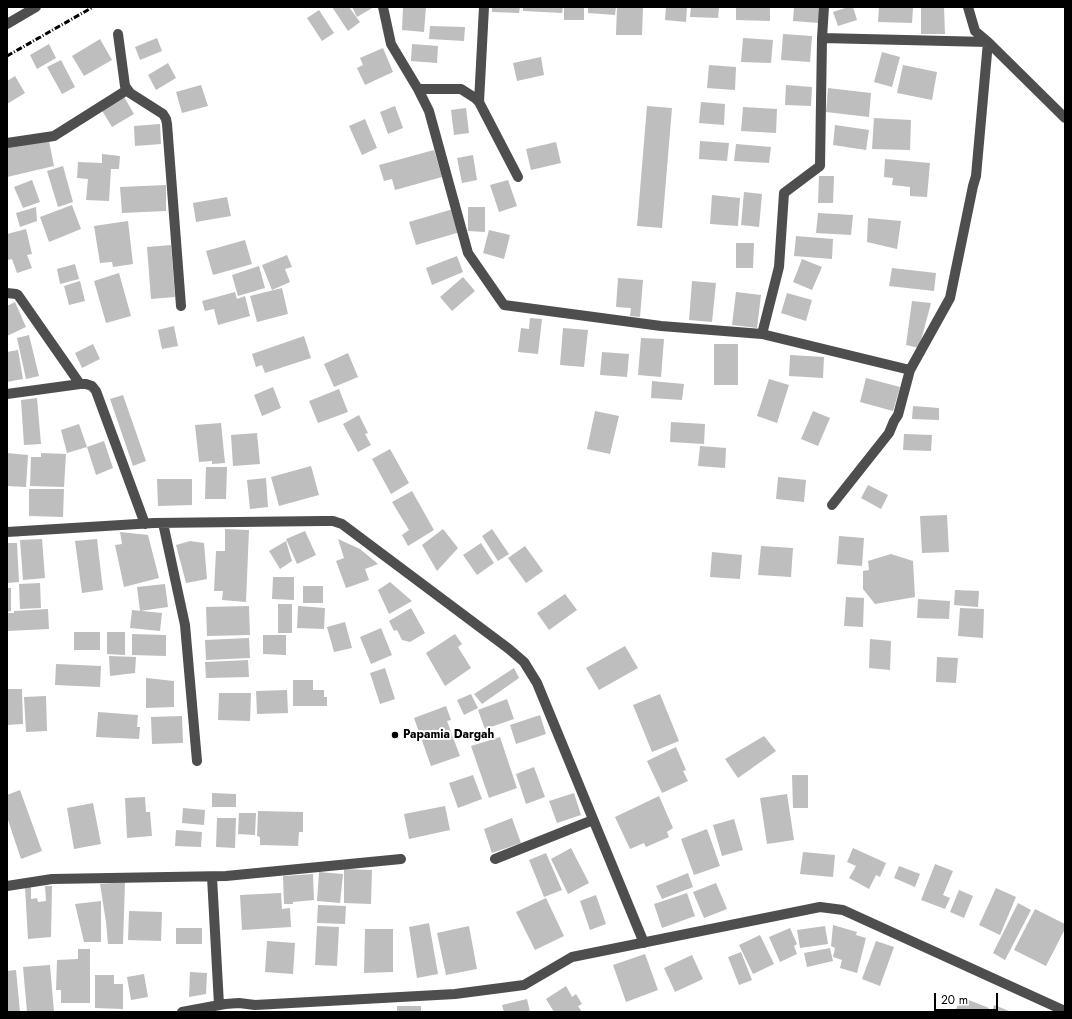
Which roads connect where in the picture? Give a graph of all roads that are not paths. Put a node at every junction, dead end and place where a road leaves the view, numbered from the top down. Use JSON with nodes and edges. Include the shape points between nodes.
{"nodes":[{"id":1,"x":36,"y":7,"type":"edge"},
{"id":2,"x":383,"y":7,"type":"edge"},
{"id":3,"x":484,"y":7,"type":"edge"},
{"id":4,"x":824,"y":7,"type":"edge"},
{"id":5,"x":968,"y":7,"type":"edge"},
{"id":6,"x":7,"y":24,"type":"edge"},
{"id":7,"x":118,"y":34,"type":"dead end"},
{"id":8,"x":822,"y":38,"type":"junction"},
{"id":9,"x":988,"y":42,"type":"junction"},
{"id":10,"x":418,"y":89,"type":"junction"},
{"id":11,"x":127,"y":90,"type":"junction"},
{"id":12,"x":479,"y":102,"type":"junction"},
{"id":13,"x":1065,"y":118,"type":"edge"},
{"id":14,"x":7,"y":143,"type":"edge"},
{"id":15,"x":518,"y":177,"type":"dead end"},
{"id":16,"x":7,"y":293,"type":"edge"},
{"id":17,"x":181,"y":306,"type":"dead end"},
{"id":18,"x":762,"y":334,"type":"junction"},
{"id":19,"x":910,"y":370,"type":"junction"},
{"id":20,"x":80,"y":384,"type":"junction"},
{"id":21,"x":7,"y":394,"type":"edge"},
{"id":22,"x":832,"y":505,"type":"dead end"},
{"id":23,"x":163,"y":523,"type":"junction"},
{"id":24,"x":145,"y":524,"type":"junction"},
{"id":25,"x":7,"y":532,"type":"edge"},
{"id":26,"x":197,"y":760,"type":"dead end"},
{"id":27,"x":593,"y":820,"type":"junction"},
{"id":28,"x":400,"y":859,"type":"dead end"},
{"id":29,"x":496,"y":859,"type":"dead end"},
{"id":30,"x":212,"y":877,"type":"junction"},
{"id":31,"x":7,"y":886,"type":"edge"},
{"id":32,"x":644,"y":943,"type":"junction"},
{"id":33,"x":219,"y":1005,"type":"junction"},
{"id":34,"x":1065,"y":1011,"type":"edge"},
{"id":35,"x":182,"y":1012,"type":"edge"}],
"edges":[{"from":1,"to":6,"type":"street"},
{"from":2,"to":10,"type":"street","via":[[391,44]]},
{"from":3,"to":12,"type":"street"},
{"from":4,"to":8,"type":"street"},
{"from":5,"to":9,"type":"street","via":[[975,31]]},
{"from":7,"to":11,"type":"street"},
{"from":8,"to":9,"type":"street"},
{"from":8,"to":18,"type":"street","via":[[820,166],[784,193],[779,266]]},
{"from":9,"to":13,"type":"street"},
{"from":9,"to":19,"type":"street","via":[[976,176],[950,298]]},
{"from":10,"to":12,"type":"street","via":[[461,89]]},
{"from":10,"to":18,"type":"street","via":[[429,110],[468,253],[504,305],[661,326]]},
{"from":11,"to":14,"type":"street","via":[[54,136]]},
{"from":11,"to":17,"type":"street","via":[[166,118]]},
{"from":12,"to":15,"type":"street"},
{"from":16,"to":20,"type":"street","via":[[18,295]]},
{"from":18,"to":19,"type":"street"},
{"from":19,"to":22,"type":"street","via":[[898,415],[889,433]]},
{"from":20,"to":21,"type":"street"},
{"from":20,"to":24,"type":"street","via":[[92,386],[96,391]]},
{"from":23,"to":24,"type":"street"},
{"from":23,"to":26,"type":"street","via":[[185,625]]},
{"from":23,"to":27,"type":"street","via":[[333,521],[342,524],[524,662],[537,683]]},
{"from":24,"to":25,"type":"street"},
{"from":27,"to":29,"type":"street"},
{"from":27,"to":32,"type":"street"},
{"from":28,"to":30,"type":"street"},
{"from":30,"to":31,"type":"street","via":[[52,879]]},
{"from":30,"to":33,"type":"street"},
{"from":32,"to":33,"type":"street","via":[[572,957],[524,985],[455,994]]},
{"from":32,"to":34,"type":"street","via":[[820,907],[844,910]]},
{"from":33,"to":35,"type":"street"}]}
